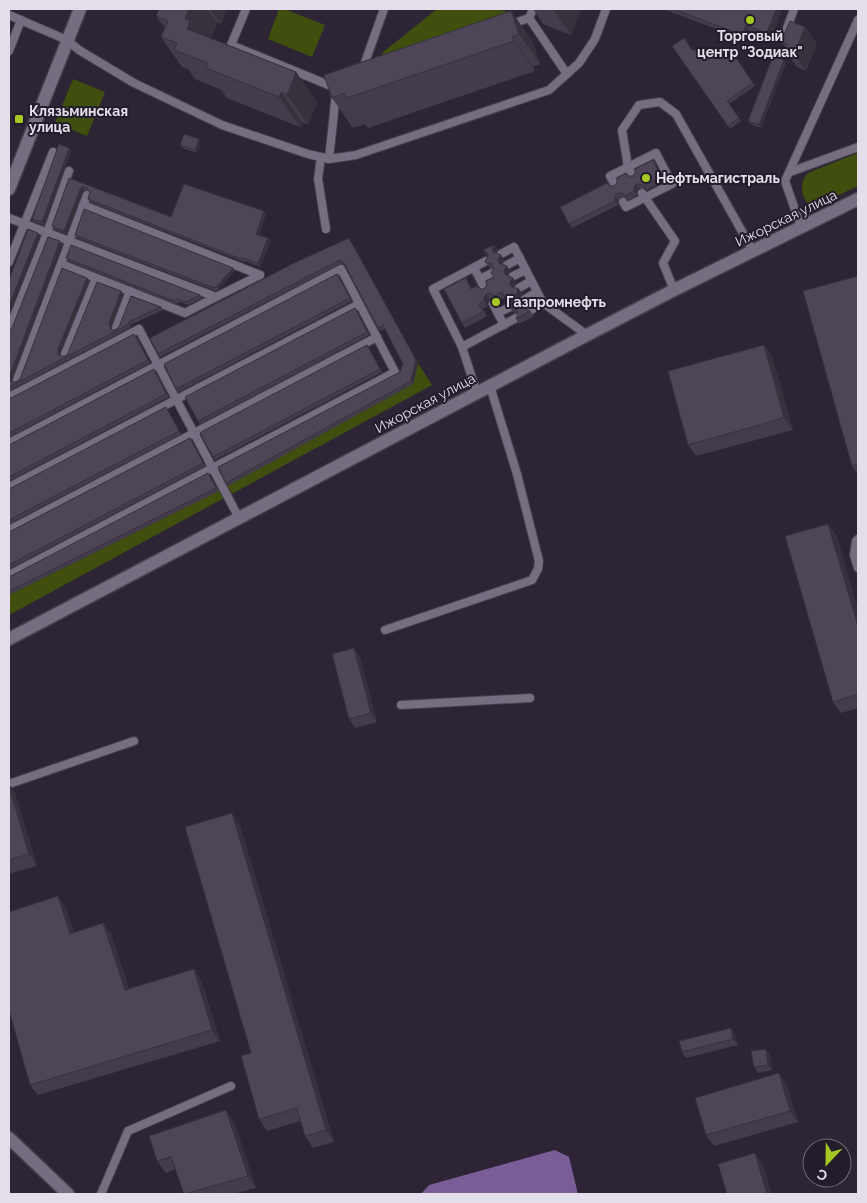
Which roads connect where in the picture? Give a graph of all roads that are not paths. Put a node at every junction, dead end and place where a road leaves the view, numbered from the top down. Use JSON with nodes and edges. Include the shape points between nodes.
{"nodes":[{"id":1,"x":80,"y":9,"type":"edge"},
{"id":2,"x":246,"y":9,"type":"edge"},
{"id":3,"x":384,"y":9,"type":"edge"},
{"id":4,"x":533,"y":9,"type":"edge"},
{"id":5,"x":606,"y":9,"type":"edge"},
{"id":6,"x":794,"y":9,"type":"edge"},
{"id":7,"x":9,"y":15,"type":"edge"},
{"id":8,"x":529,"y":18,"type":"junction"},
{"id":9,"x":21,"y":20,"type":"junction"},
{"id":10,"x":858,"y":20,"type":"edge"},
{"id":11,"x":501,"y":28,"type":"edge"},
{"id":12,"x":786,"y":31,"type":"edge"},
{"id":13,"x":67,"y":40,"type":"junction"},
{"id":14,"x":9,"y":51,"type":"edge"},
{"id":15,"x":370,"y":72,"type":"edge"},
{"id":16,"x":567,"y":74,"type":"junction"},
{"id":17,"x":344,"y":84,"type":"edge"},
{"id":18,"x":337,"y":88,"type":"junction"},
{"id":19,"x":858,"y":147,"type":"edge"},
{"id":20,"x":53,"y":152,"type":"dead end"},
{"id":21,"x":321,"y":157,"type":"junction"},
{"id":22,"x":329,"y":159,"type":"junction"},
{"id":23,"x":644,"y":159,"type":"junction"},
{"id":24,"x":628,"y":167,"type":"junction"},
{"id":25,"x":648,"y":168,"type":"edge"},
{"id":26,"x":69,"y":171,"type":"dead end"},
{"id":27,"x":790,"y":172,"type":"junction"},
{"id":28,"x":633,"y":176,"type":"edge"},
{"id":29,"x":615,"y":184,"type":"edge"},
{"id":30,"x":9,"y":190,"type":"edge"},
{"id":31,"x":87,"y":195,"type":"edge"},
{"id":32,"x":643,"y":195,"type":"junction"},
{"id":33,"x":858,"y":199,"type":"edge"},
{"id":34,"x":624,"y":202,"type":"edge"},
{"id":35,"x":83,"y":205,"type":"junction"},
{"id":36,"x":9,"y":218,"type":"edge"},
{"id":37,"x":24,"y":224,"type":"junction"},
{"id":38,"x":801,"y":227,"type":"junction"},
{"id":39,"x":326,"y":229,"type":"dead end"},
{"id":40,"x":47,"y":233,"type":"junction"},
{"id":41,"x":69,"y":242,"type":"junction"},
{"id":42,"x":753,"y":251,"type":"junction"},
{"id":43,"x":501,"y":254,"type":"edge"},
{"id":44,"x":520,"y":258,"type":"junction"},
{"id":45,"x":486,"y":261,"type":"edge"},
{"id":46,"x":9,"y":262,"type":"edge"},
{"id":47,"x":61,"y":264,"type":"junction"},
{"id":48,"x":507,"y":265,"type":"edge"},
{"id":49,"x":474,"y":268,"type":"junction"},
{"id":50,"x":526,"y":270,"type":"junction"},
{"id":51,"x":492,"y":273,"type":"edge"},
{"id":52,"x":513,"y":276,"type":"edge"},
{"id":53,"x":96,"y":278,"type":"junction"},
{"id":54,"x":480,"y":279,"type":"junction"},
{"id":55,"x":531,"y":281,"type":"junction"},
{"id":56,"x":519,"y":288,"type":"edge"},
{"id":57,"x":485,"y":289,"type":"edge"},
{"id":58,"x":674,"y":290,"type":"junction"},
{"id":59,"x":130,"y":291,"type":"junction"},
{"id":60,"x":537,"y":292,"type":"junction"},
{"id":61,"x":216,"y":297,"type":"junction"},
{"id":62,"x":524,"y":299,"type":"edge"},
{"id":63,"x":543,"y":303,"type":"junction"},
{"id":64,"x":359,"y":304,"type":"junction"},
{"id":65,"x":493,"y":304,"type":"dead end"},
{"id":66,"x":510,"y":307,"type":"edge"},
{"id":67,"x":530,"y":310,"type":"edge"},
{"id":68,"x":498,"y":313,"type":"junction"},
{"id":69,"x":516,"y":318,"type":"edge"},
{"id":70,"x":504,"y":325,"type":"junction"},
{"id":71,"x":116,"y":328,"type":"edge"},
{"id":72,"x":9,"y":329,"type":"edge"},
{"id":73,"x":586,"y":335,"type":"junction"},
{"id":74,"x":377,"y":337,"type":"junction"},
{"id":75,"x":462,"y":347,"type":"junction"},
{"id":76,"x":65,"y":354,"type":"edge"},
{"id":77,"x":158,"y":364,"type":"junction"},
{"id":78,"x":17,"y":380,"type":"edge"},
{"id":79,"x":490,"y":386,"type":"junction"},
{"id":80,"x":477,"y":393,"type":"junction"},
{"id":81,"x":9,"y":398,"type":"edge"},
{"id":82,"x":177,"y":400,"type":"junction"},
{"id":83,"x":194,"y":433,"type":"junction"},
{"id":84,"x":9,"y":443,"type":"edge"},
{"id":85,"x":213,"y":468,"type":"junction"},
{"id":86,"x":9,"y":486,"type":"edge"},
{"id":87,"x":239,"y":518,"type":"junction"},
{"id":88,"x":9,"y":530,"type":"edge"},
{"id":89,"x":858,"y":539,"type":"edge"},
{"id":90,"x":858,"y":568,"type":"edge"},
{"id":91,"x":9,"y":575,"type":"edge"},
{"id":92,"x":385,"y":630,"type":"dead end"},
{"id":93,"x":9,"y":639,"type":"edge"},
{"id":94,"x":530,"y":698,"type":"dead end"},
{"id":95,"x":401,"y":705,"type":"dead end"},
{"id":96,"x":134,"y":741,"type":"dead end"},
{"id":97,"x":9,"y":784,"type":"edge"},
{"id":98,"x":231,"y":1086,"type":"dead end"},
{"id":99,"x":9,"y":1138,"type":"edge"},
{"id":100,"x":68,"y":1194,"type":"edge"},
{"id":101,"x":101,"y":1194,"type":"edge"}],
"edges":[{"from":1,"to":13,"type":"street"},
{"from":2,"to":18,"type":"lane","via":[[231,45]]},
{"from":3,"to":15,"type":"lane","via":[[360,76]]},
{"from":4,"to":8,"type":"lane"},
{"from":5,"to":16,"type":"lane","via":[[595,39]]},
{"from":6,"to":12,"type":"lane"},
{"from":7,"to":9,"type":"lane"},
{"from":8,"to":11,"type":"lane"},
{"from":8,"to":16,"type":"lane"},
{"from":9,"to":13,"type":"lane"},
{"from":9,"to":14,"type":"lane"},
{"from":10,"to":27,"type":"lane"},
{"from":13,"to":21,"type":"lane","via":[[134,83],[222,125]]},
{"from":13,"to":30,"type":"street"},
{"from":16,"to":22,"type":"lane","via":[[549,90],[356,154]]},
{"from":17,"to":18,"type":"lane"},
{"from":18,"to":22,"type":"lane"},
{"from":19,"to":27,"type":"lane"},
{"from":20,"to":37,"type":"lane"},
{"from":21,"to":22,"type":"lane"},
{"from":21,"to":39,"type":"lane","via":[[318,179]]},
{"from":23,"to":24,"type":"lane"},
{"from":23,"to":25,"type":"lane"},
{"from":23,"to":32,"type":"lane","via":[[656,153],[672,184]]},
{"from":24,"to":28,"type":"lane"},
{"from":24,"to":29,"type":"lane","via":[[610,176]]},
{"from":24,"to":42,"type":"lane","via":[[622,130],[639,105],[660,102],[676,114]]},
{"from":26,"to":40,"type":"lane"},
{"from":27,"to":38,"type":"lane","via":[[786,182]]},
{"from":31,"to":35,"type":"lane"},
{"from":32,"to":34,"type":"lane","via":[[626,207]]},
{"from":32,"to":58,"type":"lane","via":[[675,241],[663,263]]},
{"from":33,"to":38,"type":"street","name":"Ижорская улица"},
{"from":35,"to":41,"type":"lane"},
{"from":35,"to":61,"type":"lane","via":[[260,275]]},
{"from":36,"to":37,"type":"lane"},
{"from":37,"to":40,"type":"lane"},
{"from":37,"to":46,"type":"lane"},
{"from":38,"to":42,"type":"street","name":"Ижорская улица"},
{"from":40,"to":41,"type":"lane"},
{"from":40,"to":72,"type":"lane"},
{"from":41,"to":47,"type":"lane"},
{"from":41,"to":61,"type":"lane"},
{"from":42,"to":58,"type":"street","name":"Ижорская улица"},
{"from":43,"to":44,"type":"lane","via":[[514,247]]},
{"from":44,"to":48,"type":"lane"},
{"from":44,"to":50,"type":"lane"},
{"from":45,"to":49,"type":"lane"},
{"from":47,"to":53,"type":"lane"},
{"from":47,"to":78,"type":"lane"},
{"from":49,"to":54,"type":"lane"},
{"from":49,"to":75,"type":"lane","via":[[432,289]]},
{"from":50,"to":52,"type":"lane"},
{"from":50,"to":55,"type":"lane"},
{"from":51,"to":54,"type":"lane"},
{"from":53,"to":59,"type":"lane"},
{"from":53,"to":76,"type":"lane"},
{"from":54,"to":57,"type":"lane"},
{"from":55,"to":56,"type":"lane"},
{"from":55,"to":60,"type":"lane"},
{"from":58,"to":73,"type":"street","name":"Ижорская улица"},
{"from":59,"to":61,"type":"lane","via":[[185,314]]},
{"from":59,"to":71,"type":"lane"},
{"from":60,"to":62,"type":"lane"},
{"from":60,"to":63,"type":"lane"},
{"from":63,"to":67,"type":"lane"},
{"from":63,"to":73,"type":"lane"},
{"from":64,"to":74,"type":"lane"},
{"from":64,"to":77,"type":"lane","via":[[340,269]]},
{"from":64,"to":82,"type":"lane"},
{"from":65,"to":68,"type":"lane"},
{"from":66,"to":68,"type":"lane"},
{"from":68,"to":70,"type":"lane"},
{"from":69,"to":70,"type":"lane"},
{"from":70,"to":75,"type":"lane"},
{"from":73,"to":79,"type":"street","name":"Ижорская улица"},
{"from":74,"to":83,"type":"lane"},
{"from":74,"to":85,"type":"lane","via":[[395,372]]},
{"from":75,"to":80,"type":"lane"},
{"from":77,"to":81,"type":"lane","via":[[140,329]]},
{"from":77,"to":82,"type":"lane"},
{"from":77,"to":84,"type":"lane"},
{"from":79,"to":80,"type":"street","name":"Ижорская улица"},
{"from":79,"to":92,"type":"lane","via":[[517,474],[539,561],[538,569],[532,580]]},
{"from":80,"to":87,"type":"street","name":"Ижорская улица"},
{"from":82,"to":83,"type":"lane"},
{"from":82,"to":86,"type":"lane"},
{"from":83,"to":85,"type":"lane"},
{"from":83,"to":88,"type":"lane"},
{"from":85,"to":87,"type":"lane"},
{"from":85,"to":91,"type":"lane"},
{"from":87,"to":93,"type":"street","name":"Ижорская улица"},
{"from":89,"to":90,"type":"lane","via":[[854,555]]},
{"from":94,"to":95,"type":"lane"},
{"from":96,"to":97,"type":"lane"},
{"from":98,"to":101,"type":"lane","via":[[128,1131]]},
{"from":99,"to":100,"type":"street"}]}
